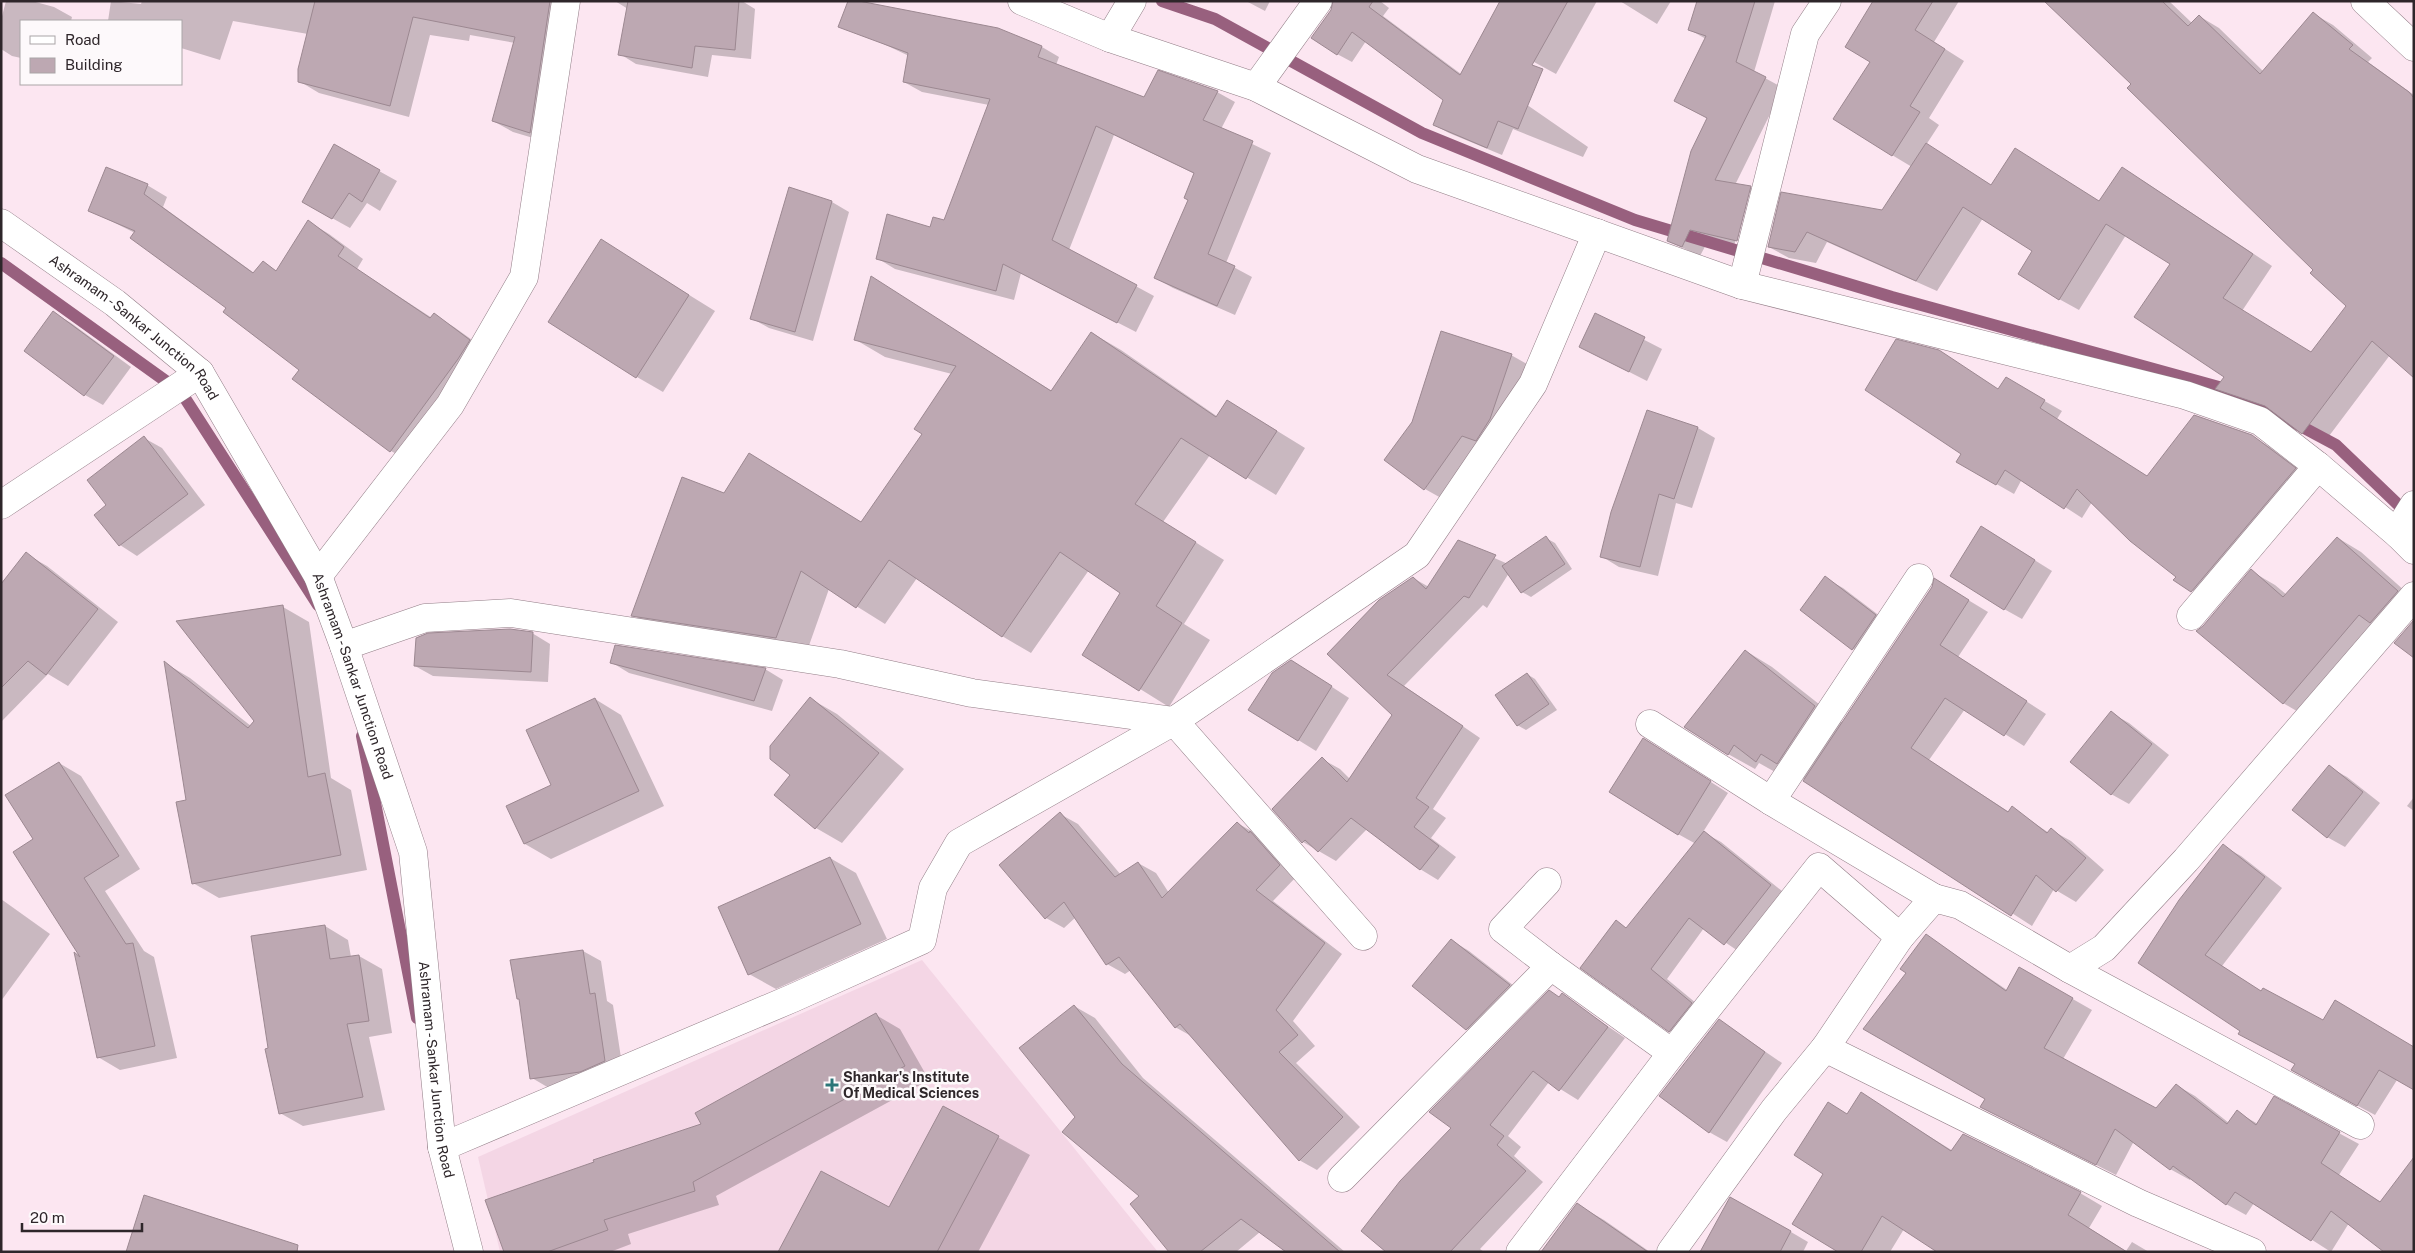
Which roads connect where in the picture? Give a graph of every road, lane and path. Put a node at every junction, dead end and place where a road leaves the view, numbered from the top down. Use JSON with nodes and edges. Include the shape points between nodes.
{"nodes":[{"id":1,"x":566,"y":1,"type":"edge"},
{"id":2,"x":1022,"y":1,"type":"edge"},
{"id":3,"x":1318,"y":1,"type":"edge"},
{"id":4,"x":1827,"y":1,"type":"edge"},
{"id":5,"x":2365,"y":1,"type":"edge"},
{"id":6,"x":1131,"y":4,"type":"edge"},
{"id":7,"x":1110,"y":38,"type":"junction"},
{"id":8,"x":2414,"y":47,"type":"edge"},
{"id":9,"x":1263,"y":77,"type":"junction"},
{"id":10,"x":1,"y":223,"type":"edge"},
{"id":11,"x":1597,"y":233,"type":"junction"},
{"id":12,"x":1742,"y":285,"type":"junction"},
{"id":13,"x":200,"y":373,"type":"junction"},
{"id":14,"x":2318,"y":466,"type":"junction"},
{"id":15,"x":1,"y":505,"type":"edge"},
{"id":16,"x":2407,"y":528,"type":"edge"},
{"id":17,"x":318,"y":576,"type":"junction"},
{"id":18,"x":1919,"y":578,"type":"dead end"},
{"id":19,"x":2414,"y":596,"type":"edge"},
{"id":20,"x":2190,"y":616,"type":"dead end"},
{"id":21,"x":344,"y":646,"type":"junction"},
{"id":22,"x":1174,"y":721,"type":"junction"},
{"id":23,"x":1650,"y":724,"type":"dead end"},
{"id":24,"x":1771,"y":801,"type":"junction"},
{"id":25,"x":1547,"y":882,"type":"dead end"},
{"id":26,"x":1934,"y":898,"type":"junction"},
{"id":27,"x":1363,"y":936,"type":"dead end"},
{"id":28,"x":1900,"y":937,"type":"junction"},
{"id":29,"x":1550,"y":966,"type":"junction"},
{"id":30,"x":2070,"y":969,"type":"junction"},
{"id":31,"x":1825,"y":1048,"type":"junction"},
{"id":32,"x":1672,"y":1053,"type":"junction"},
{"id":33,"x":2360,"y":1124,"type":"dead end"},
{"id":34,"x":442,"y":1147,"type":"junction"},
{"id":35,"x":1342,"y":1178,"type":"dead end"},
{"id":36,"x":469,"y":1252,"type":"edge"},
{"id":37,"x":1520,"y":1252,"type":"edge"},
{"id":38,"x":1672,"y":1252,"type":"edge"},
{"id":39,"x":2252,"y":1252,"type":"edge"}],
"edges":[{"from":1,"to":17,"type":"street","via":[[524,277],[450,405]]},
{"from":2,"to":7,"type":"street"},
{"from":3,"to":9,"type":"street"},
{"from":4,"to":12,"type":"street","via":[[1805,34]]},
{"from":5,"to":8,"type":"street"},
{"from":6,"to":7,"type":"street"},
{"from":7,"to":9,"type":"street"},
{"from":9,"to":11,"type":"street","via":[[1418,169]]},
{"from":10,"to":13,"type":"street","name":"Ashramam - Sankar Junction Road","via":[[115,303]]},
{"from":11,"to":12,"type":"street"},
{"from":11,"to":22,"type":"street","via":[[1532,384],[1417,555]]},
{"from":12,"to":14,"type":"street","via":[[2185,395],[2260,421]]},
{"from":13,"to":15,"type":"street"},
{"from":13,"to":17,"type":"street","name":"Ashramam - Sankar Junction Road"},
{"from":14,"to":16,"type":"street"},
{"from":14,"to":20,"type":"street"},
{"from":17,"to":21,"type":"street","name":"Ashramam - Sankar Junction Road"},
{"from":18,"to":24,"type":"street"},
{"from":19,"to":30,"type":"street","via":[[2186,860],[2104,948]]},
{"from":21,"to":22,"type":"street","via":[[424,618],[511,613],[840,664],[972,693]]},
{"from":21,"to":34,"type":"street","name":"Ashramam - Sankar Junction Road","via":[[412,852]]},
{"from":22,"to":27,"type":"street"},
{"from":22,"to":34,"type":"street","via":[[959,843],[933,888],[922,940]]},
{"from":23,"to":24,"type":"street"},
{"from":24,"to":26,"type":"street"},
{"from":25,"to":29,"type":"street","via":[[1503,928]]},
{"from":26,"to":28,"type":"street"},
{"from":26,"to":30,"type":"street","via":[[1960,905]]},
{"from":28,"to":31,"type":"street"},
{"from":28,"to":32,"type":"street","via":[[1819,867]]},
{"from":29,"to":32,"type":"street"},
{"from":29,"to":35,"type":"street"},
{"from":30,"to":33,"type":"street"},
{"from":31,"to":38,"type":"street","via":[[1774,1110]]},
{"from":31,"to":39,"type":"street","via":[[2138,1203]]},
{"from":32,"to":37,"type":"street"},
{"from":34,"to":36,"type":"street","name":"Ashramam - Sankar Junction Road"}]}
